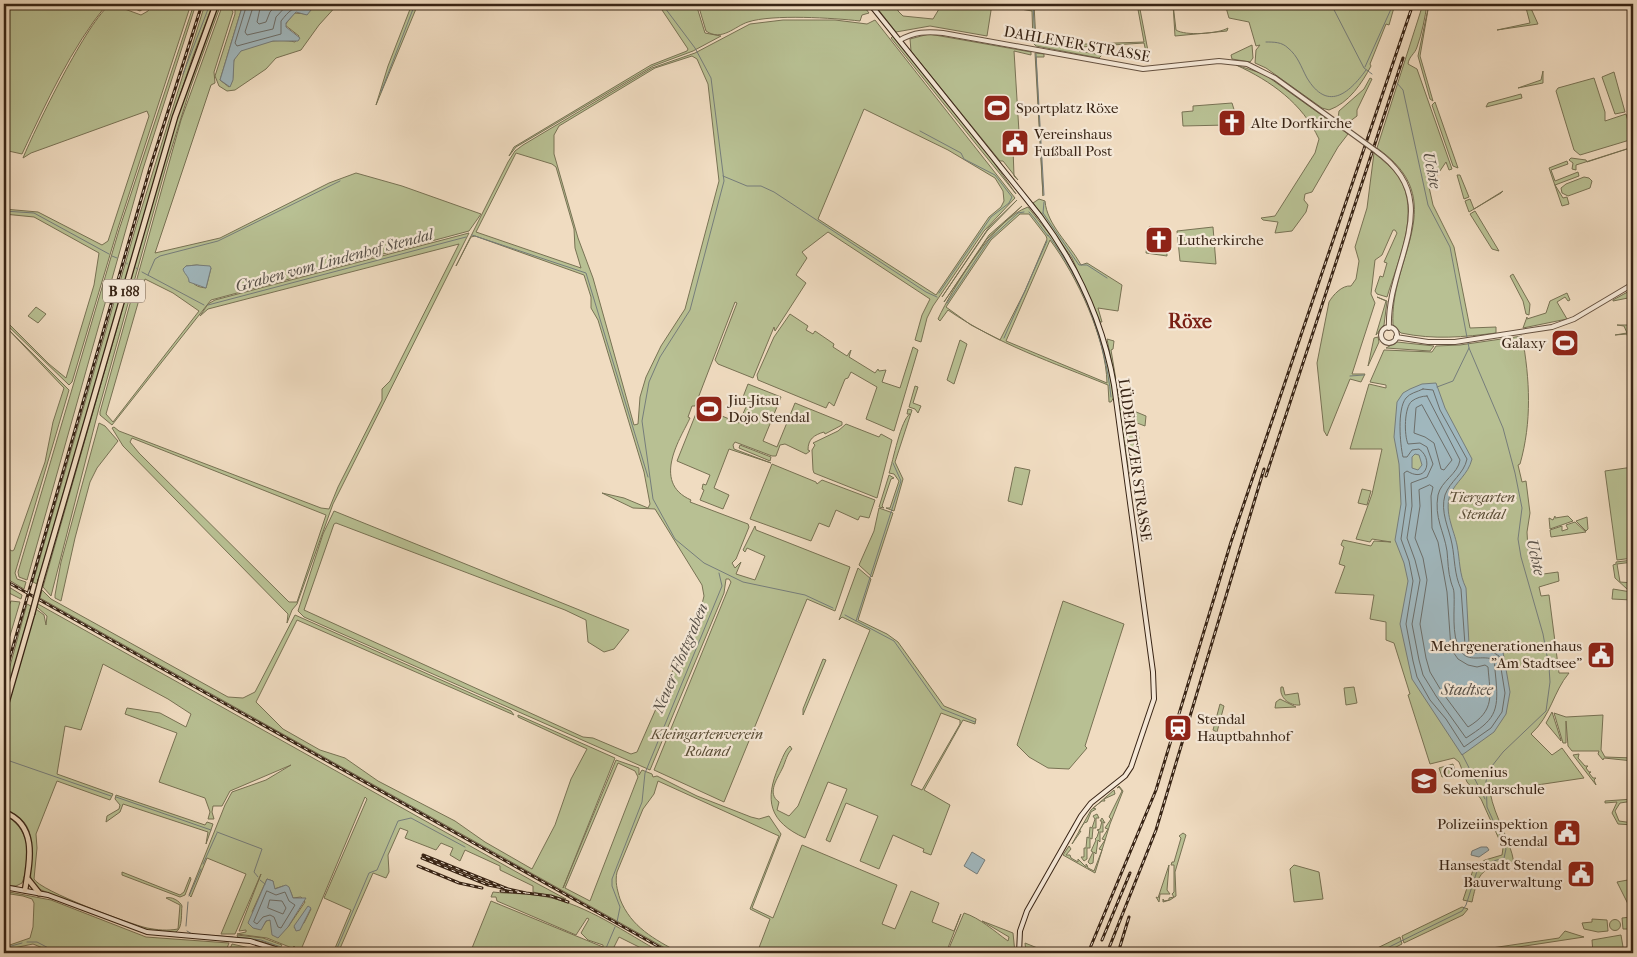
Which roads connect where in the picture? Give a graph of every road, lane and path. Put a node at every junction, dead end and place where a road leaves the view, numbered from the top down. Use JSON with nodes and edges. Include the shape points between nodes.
{"nodes":[{"id":1,"x":216,"y":4,"type":"edge"},
{"id":2,"x":870,"y":4,"type":"edge"},
{"id":3,"x":900,"y":40,"type":"junction"},
{"id":4,"x":1633,"y":284,"type":"edge"},
{"id":5,"x":1389,"y":328,"type":"junction"},
{"id":6,"x":1396,"y":337,"type":"junction"},
{"id":7,"x":4,"y":711,"type":"edge"},
{"id":8,"x":4,"y":812,"type":"edge"},
{"id":9,"x":27,"y":878,"type":"junction"},
{"id":10,"x":4,"y":887,"type":"edge"},
{"id":11,"x":25,"y":890,"type":"junction"},
{"id":12,"x":39,"y":893,"type":"junction"},
{"id":13,"x":288,"y":953,"type":"edge"},
{"id":14,"x":1019,"y":953,"type":"edge"}],
"edges":[{"from":1,"to":7,"type":"main road","number":"B 188","bridge":true,"via":[[175,117]]},
{"from":2,"to":3,"type":"main road","name":"LÜDERITZER STRASSE"},
{"from":3,"to":5,"type":"main road","name":"DAHLENER STRASSE","bridge":true,"via":[[915,33],[943,32],[1144,69],[1215,62],[1242,63],[1269,74],[1376,151],[1402,176],[1412,208],[1410,230],[1390,300]]},
{"from":3,"to":14,"type":"main road","name":"LÜDERITZER STRASSE","via":[[1050,229],[1090,300],[1104,338],[1114,385],[1153,672],[1154,699],[1135,761],[1125,776],[1091,803],[1081,816],[1026,911],[1020,931]]},
{"from":4,"to":6,"type":"main road","via":[[1564,324],[1543,329],[1465,341],[1428,342]]},
{"from":5,"to":6,"type":"main road","via":[[1395,330]]},
{"from":5,"to":6,"type":"main road","via":[[1382,332],[1382,340],[1390,343]]},
{"from":8,"to":9,"type":"main road","via":[[18,820],[27,834],[30,847]]},
{"from":9,"to":11,"type":"main road"},
{"from":9,"to":12,"type":"main road"},
{"from":10,"to":11,"type":"main road"},
{"from":11,"to":12,"type":"main road"},
{"from":12,"to":13,"type":"main road","via":[[143,931],[250,941]]}]}
